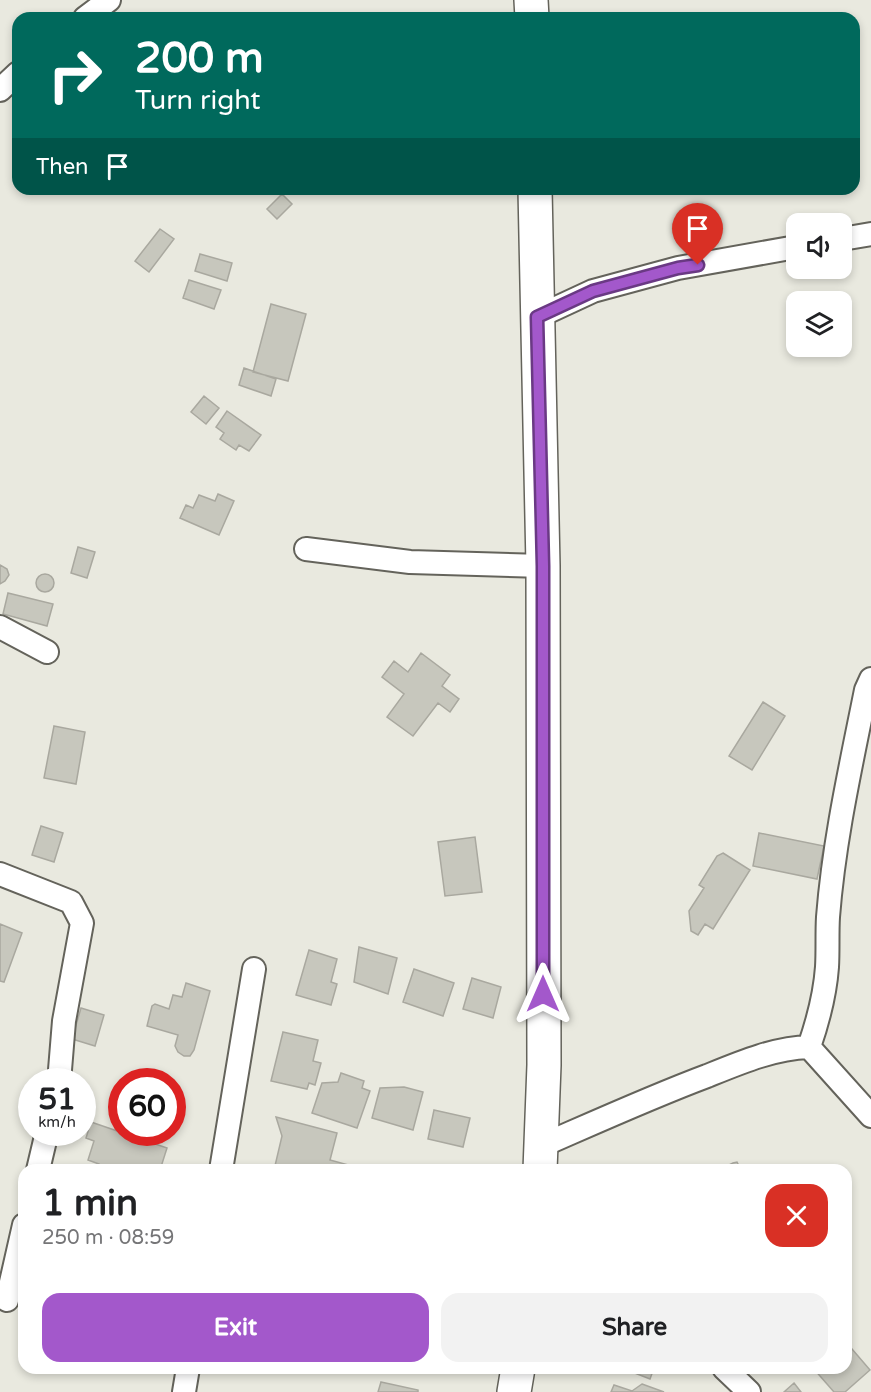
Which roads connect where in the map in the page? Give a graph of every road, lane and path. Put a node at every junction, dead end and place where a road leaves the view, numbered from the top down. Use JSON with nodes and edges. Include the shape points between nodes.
{"nodes":[{"id":1,"x":109,"y":0,"type":"edge"},
{"id":2,"x":93,"y":12,"type":"edge"},
{"id":3,"x":12,"y":79,"type":"edge"},
{"id":4,"x":0,"y":90,"type":"edge"},
{"id":5,"x":535,"y":195,"type":"edge"},
{"id":6,"x":871,"y":234,"type":"edge"},
{"id":7,"x":852,"y":237,"type":"edge"},
{"id":8,"x":786,"y":249,"type":"edge"},
{"id":9,"x":537,"y":317,"type":"junction"},
{"id":10,"x":306,"y":549,"type":"dead end"},
{"id":11,"x":543,"y":566,"type":"junction"},
{"id":12,"x":0,"y":627,"type":"edge"},
{"id":13,"x":47,"y":652,"type":"dead end"},
{"id":14,"x":871,"y":679,"type":"edge"},
{"id":15,"x":0,"y":874,"type":"edge"},
{"id":16,"x":254,"y":969,"type":"dead end"},
{"id":17,"x":808,"y":1047,"type":"junction"},
{"id":18,"x":60,"y":1068,"type":"edge"},
{"id":19,"x":871,"y":1116,"type":"edge"},
{"id":20,"x":44,"y":1146,"type":"edge"},
{"id":21,"x":540,"y":1158,"type":"edge"},
{"id":22,"x":39,"y":1164,"type":"edge"},
{"id":23,"x":222,"y":1164,"type":"edge"},
{"id":24,"x":18,"y":1258,"type":"edge"},
{"id":25,"x":10,"y":1301,"type":"edge"},
{"id":26,"x":187,"y":1374,"type":"edge"},
{"id":27,"x":517,"y":1374,"type":"edge"},
{"id":28,"x":730,"y":1374,"type":"edge"},
{"id":29,"x":184,"y":1392,"type":"edge"},
{"id":30,"x":514,"y":1392,"type":"edge"},
{"id":31,"x":748,"y":1392,"type":"edge"}],
"edges":[{"from":1,"to":2,"type":"street"},
{"from":3,"to":4,"type":"street"},
{"from":5,"to":9,"type":"main road"},
{"from":6,"to":7,"type":"street"},
{"from":8,"to":9,"type":"street","via":[[678,268],[593,291]]},
{"from":9,"to":11,"type":"main road"},
{"from":10,"to":11,"type":"street","via":[[410,562]]},
{"from":11,"to":21,"type":"main road","via":[[544,1065]]},
{"from":12,"to":13,"type":"street"},
{"from":14,"to":17,"type":"street","via":[[843,806],[828,917],[824,997]]},
{"from":15,"to":18,"type":"street","via":[[71,902],[82,923],[64,1021]]},
{"from":16,"to":23,"type":"street"},
{"from":17,"to":19,"type":"street"},
{"from":17,"to":21,"type":"street","via":[[789,1048],[727,1068]]},
{"from":20,"to":22,"type":"street"},
{"from":24,"to":25,"type":"street"},
{"from":26,"to":29,"type":"street"},
{"from":27,"to":30,"type":"main road"},
{"from":28,"to":31,"type":"street"}]}
